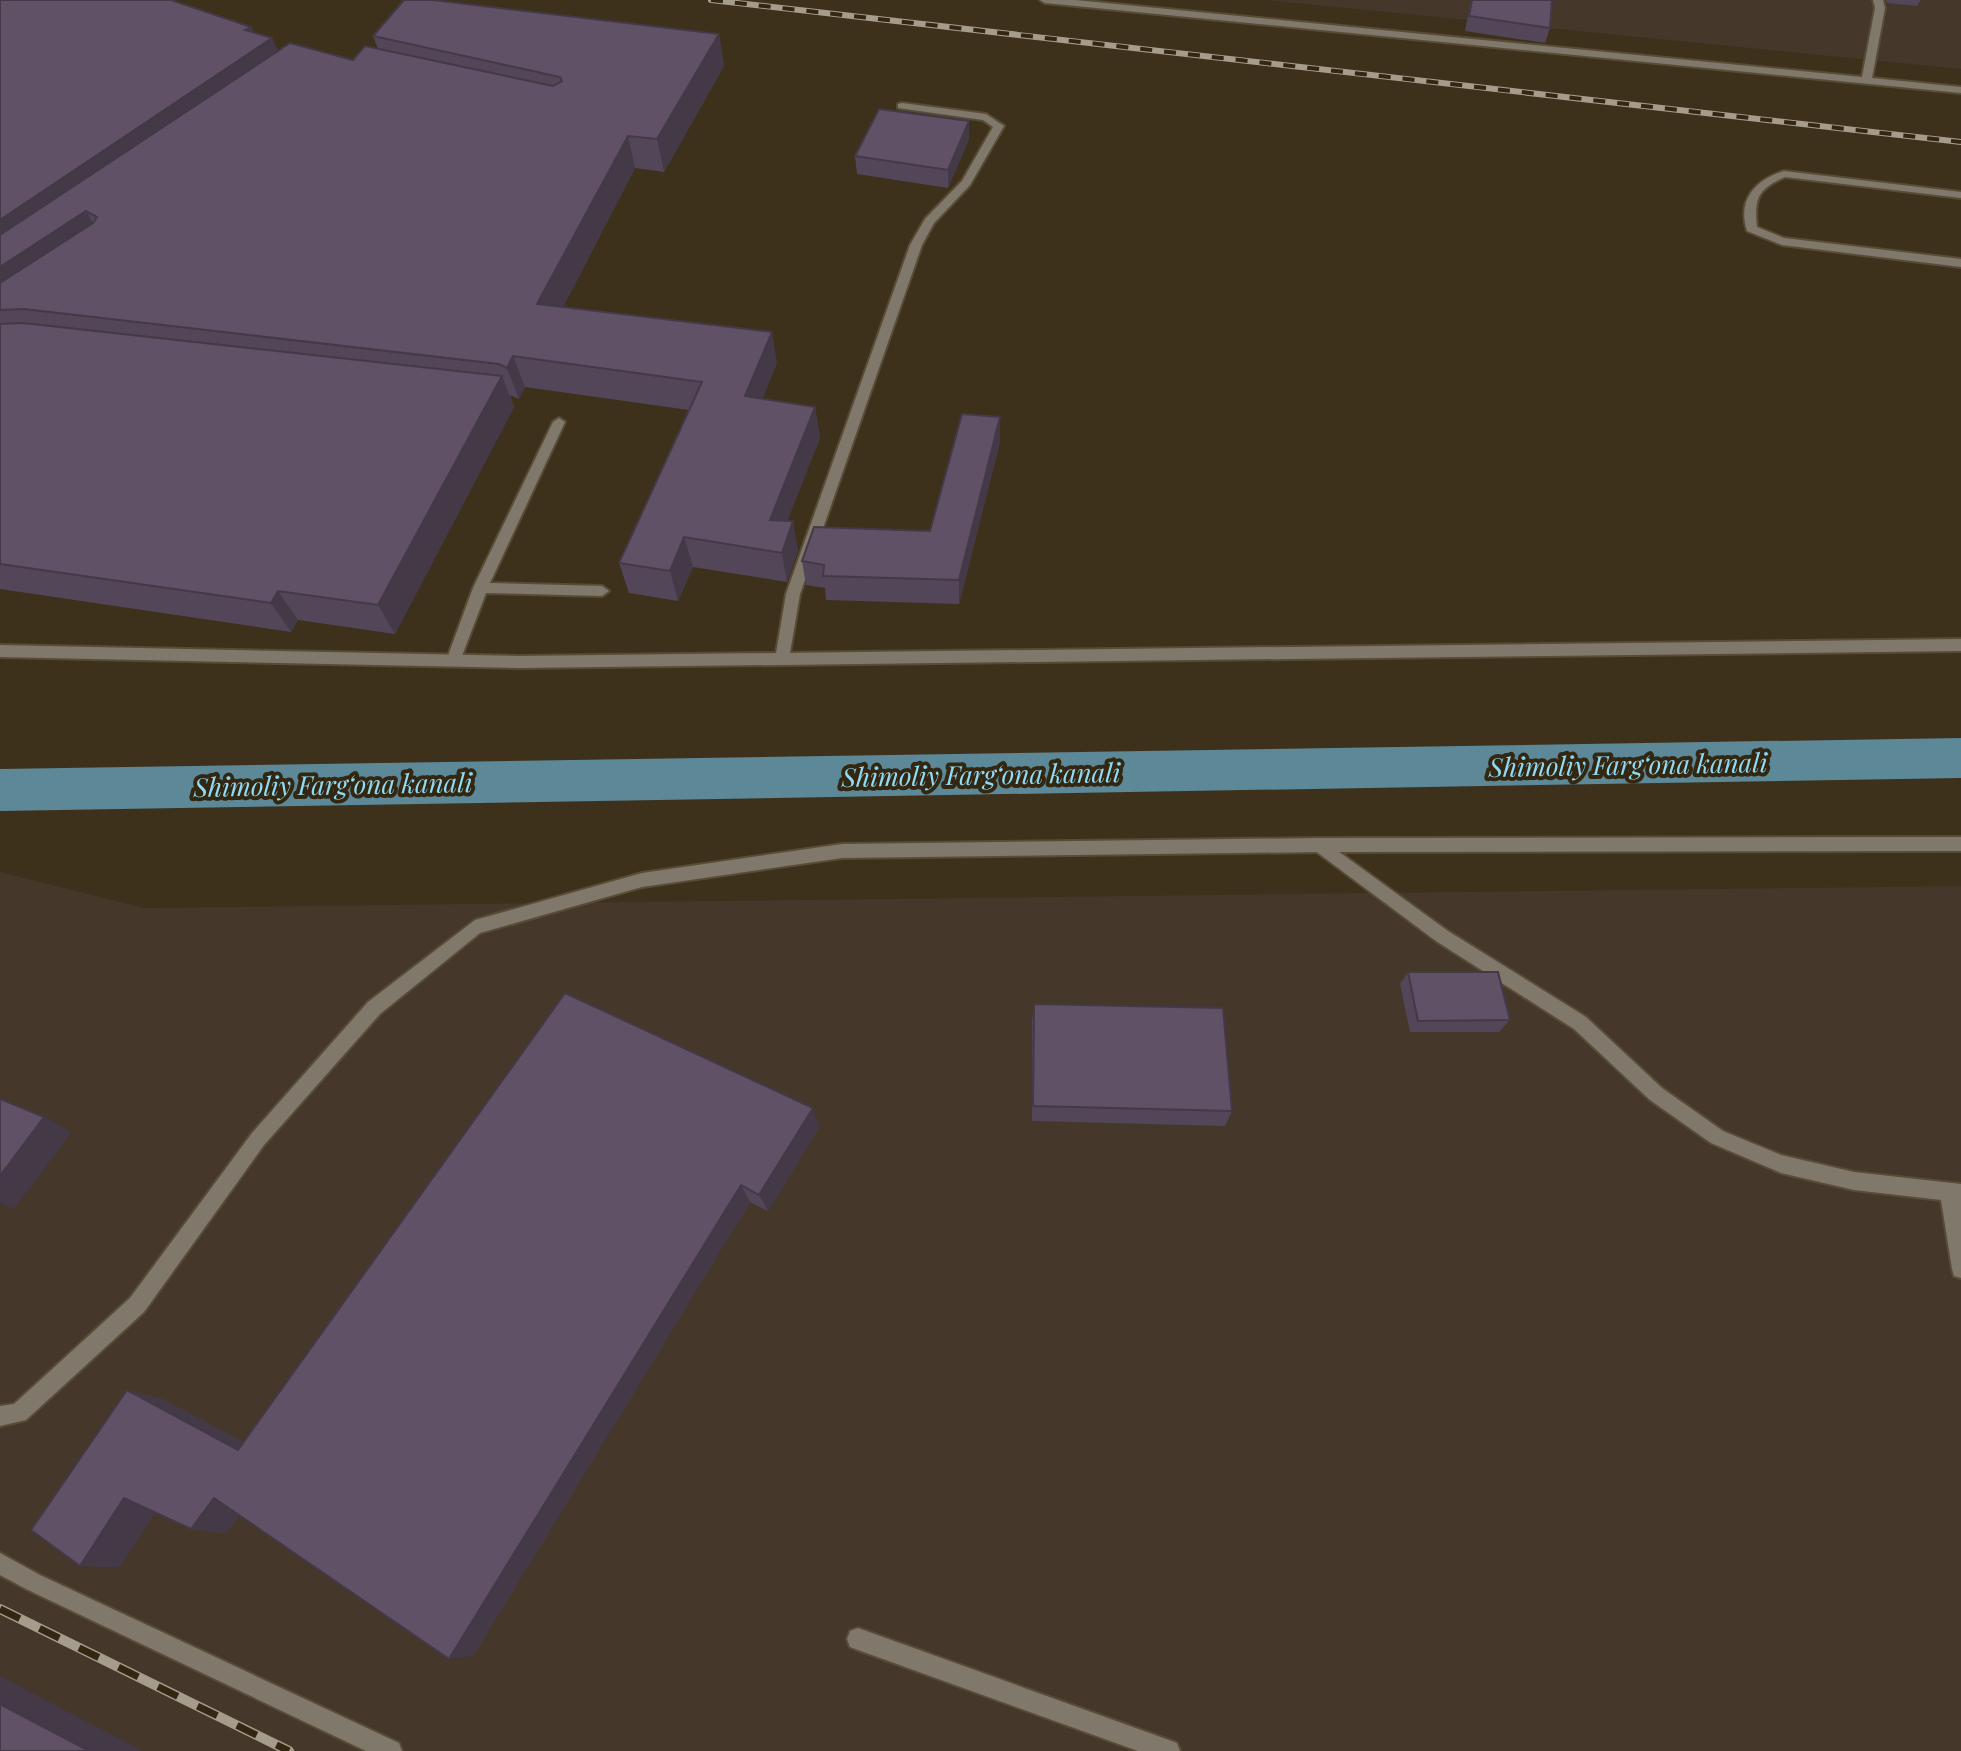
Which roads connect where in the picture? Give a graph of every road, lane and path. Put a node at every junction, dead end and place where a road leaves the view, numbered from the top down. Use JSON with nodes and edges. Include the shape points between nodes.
{"nodes":[{"id":1,"x":1045,"y":0,"type":"edge"},
{"id":2,"x":1878,"y":0,"type":"edge"},
{"id":3,"x":1866,"y":81,"type":"junction"},
{"id":4,"x":1961,"y":90,"type":"edge"},
{"id":5,"x":902,"y":106,"type":"dead end"},
{"id":6,"x":1961,"y":195,"type":"edge"},
{"id":7,"x":1961,"y":263,"type":"edge"},
{"id":8,"x":559,"y":422,"type":"dead end"},
{"id":9,"x":480,"y":588,"type":"junction"},
{"id":10,"x":602,"y":591,"type":"dead end"},
{"id":11,"x":1961,"y":645,"type":"edge"},
{"id":12,"x":0,"y":651,"type":"edge"},
{"id":13,"x":782,"y":659,"type":"junction"},
{"id":14,"x":453,"y":661,"type":"junction"},
{"id":15,"x":1961,"y":844,"type":"edge"},
{"id":16,"x":1320,"y":845,"type":"junction"},
{"id":17,"x":1955,"y":1192,"type":"edge"},
{"id":18,"x":1961,"y":1269,"type":"edge"},
{"id":19,"x":0,"y":1416,"type":"edge"},
{"id":20,"x":0,"y":1563,"type":"edge"},
{"id":21,"x":858,"y":1639,"type":"dead end"},
{"id":22,"x":391,"y":1751,"type":"edge"},
{"id":23,"x":1169,"y":1751,"type":"edge"}],
"edges":[{"from":1,"to":3,"type":"street"},
{"from":2,"to":3,"type":"street"},
{"from":3,"to":4,"type":"street"},
{"from":5,"to":13,"type":"street","via":[[986,117],[999,126],[966,183],[929,221],[916,245],[793,594]]},
{"from":6,"to":7,"type":"street","via":[[1784,174],[1763,182],[1749,203],[1751,229],[1773,239]]},
{"from":8,"to":9,"type":"street"},
{"from":9,"to":10,"type":"street"},
{"from":9,"to":14,"type":"street"},
{"from":11,"to":13,"type":"street"},
{"from":12,"to":14,"type":"street"},
{"from":13,"to":14,"type":"street"},
{"from":15,"to":16,"type":"street"},
{"from":16,"to":17,"type":"street","via":[[1442,936],[1580,1023],[1656,1094],[1717,1137],[1781,1164],[1854,1181]]},
{"from":16,"to":19,"type":"street","via":[[842,851],[642,880],[475,927],[363,1020],[258,1139],[137,1305],[19,1413]]},
{"from":17,"to":18,"type":"street"},
{"from":20,"to":22,"type":"street"},
{"from":21,"to":23,"type":"street"}]}
